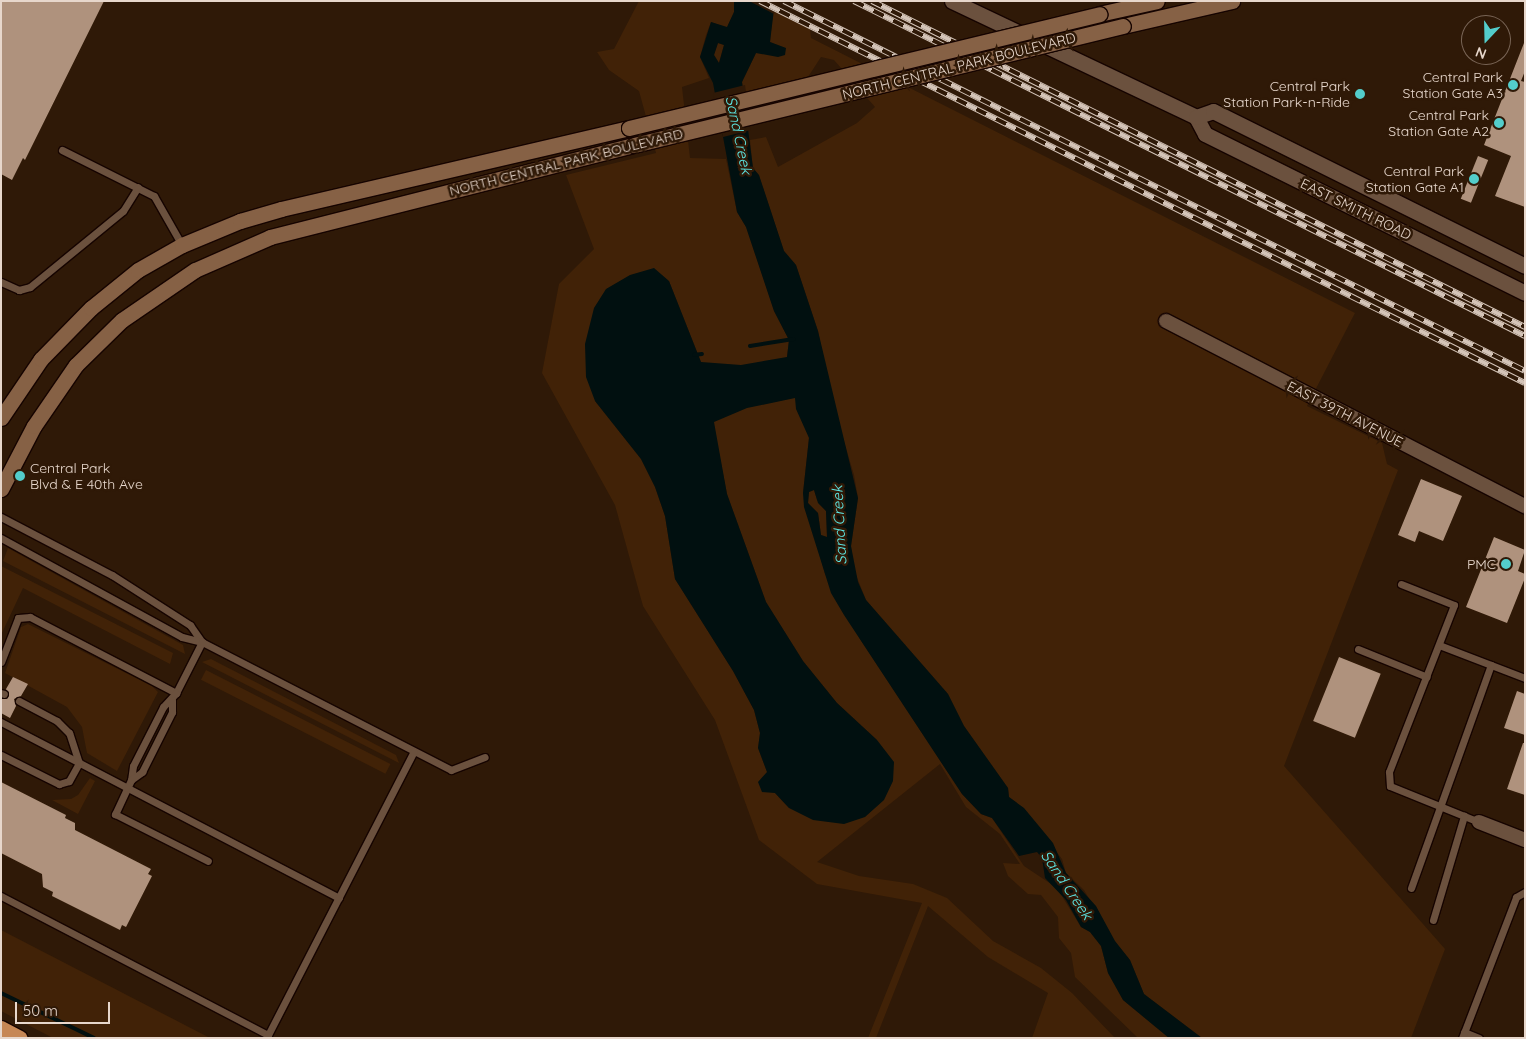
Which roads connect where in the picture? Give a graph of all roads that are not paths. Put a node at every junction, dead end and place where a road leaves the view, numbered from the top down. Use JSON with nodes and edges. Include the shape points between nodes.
{"nodes":[{"id":1,"x":952,"y":1,"type":"edge"},
{"id":2,"x":1157,"y":1,"type":"edge"},
{"id":3,"x":1232,"y":1,"type":"edge"},
{"id":4,"x":1196,"y":117,"type":"junction"},
{"id":5,"x":62,"y":150,"type":"dead end"},
{"id":6,"x":138,"y":186,"type":"junction"},
{"id":7,"x":182,"y":246,"type":"junction"},
{"id":8,"x":1525,"y":266,"type":"edge"},
{"id":9,"x":1,"y":282,"type":"edge"},
{"id":10,"x":1525,"y":293,"type":"edge"},
{"id":11,"x":1166,"y":321,"type":"dead end"},
{"id":12,"x":1,"y":418,"type":"edge"},
{"id":13,"x":1,"y":489,"type":"edge"},
{"id":14,"x":1525,"y":506,"type":"edge"},
{"id":15,"x":1,"y":517,"type":"edge"},
{"id":16,"x":1,"y":538,"type":"edge"},
{"id":17,"x":1401,"y":584,"type":"dead end"},
{"id":18,"x":202,"y":642,"type":"junction"},
{"id":19,"x":1439,"y":646,"type":"junction"},
{"id":20,"x":1358,"y":649,"type":"dead end"},
{"id":21,"x":1,"y":662,"type":"edge"},
{"id":22,"x":1491,"y":665,"type":"junction"},
{"id":23,"x":1426,"y":677,"type":"junction"},
{"id":24,"x":1525,"y":678,"type":"edge"},
{"id":25,"x":176,"y":693,"type":"junction"},
{"id":26,"x":172,"y":700,"type":"junction"},
{"id":27,"x":19,"y":701,"type":"dead end"},
{"id":28,"x":1,"y":722,"type":"edge"},
{"id":29,"x":414,"y":751,"type":"junction"},
{"id":30,"x":1,"y":755,"type":"edge"},
{"id":31,"x":485,"y":757,"type":"dead end"},
{"id":32,"x":79,"y":762,"type":"junction"},
{"id":33,"x":131,"y":780,"type":"junction"},
{"id":34,"x":127,"y":787,"type":"junction"},
{"id":35,"x":1439,"y":805,"type":"junction"},
{"id":36,"x":1464,"y":816,"type":"junction"},
{"id":37,"x":1479,"y":822,"type":"joint"},
{"id":38,"x":1525,"y":840,"type":"edge"},
{"id":39,"x":208,"y":861,"type":"dead end"},
{"id":40,"x":1411,"y":888,"type":"dead end"},
{"id":41,"x":1525,"y":892,"type":"edge"},
{"id":42,"x":1,"y":896,"type":"edge"},
{"id":43,"x":339,"y":898,"type":"junction"},
{"id":44,"x":1433,"y":920,"type":"dead end"},
{"id":45,"x":1,"y":1028,"type":"edge"},
{"id":46,"x":1463,"y":1035,"type":"edge"},
{"id":47,"x":20,"y":1038,"type":"edge"},
{"id":48,"x":1479,"y":1038,"type":"edge"}],
"edges":[{"from":1,"to":4,"type":"street","name":"EAST SMITH ROAD"},
{"from":2,"to":7,"type":"main road","name":"NORTH CENTRAL PARK BOULEVARD","bridge":true,"via":[[281,209],[240,221]]},
{"from":3,"to":13,"type":"main road","name":"NORTH CENTRAL PARK BOULEVARD","bridge":true,"via":[[634,145],[270,237],[195,270],[122,320],[76,365],[38,420]]},
{"from":4,"to":8,"type":"street","name":"EAST SMITH ROAD","via":[[1213,111]]},
{"from":4,"to":10,"type":"street","name":"EAST SMITH ROAD","via":[[1205,134]]},
{"from":5,"to":6,"type":"lane"},
{"from":6,"to":7,"type":"lane","via":[[160,204]]},
{"from":6,"to":9,"type":"lane","via":[[123,211],[30,287],[19,290]]},
{"from":7,"to":12,"type":"main road","name":"NORTH CENTRAL PARK BOULEVARD","via":[[138,270],[90,308],[41,358]]},
{"from":11,"to":14,"type":"street","name":"EAST 39TH AVENUE"},
{"from":15,"to":18,"type":"lane","via":[[112,575],[190,625]]},
{"from":16,"to":18,"type":"lane","via":[[182,637]]},
{"from":17,"to":19,"type":"lane","via":[[1454,605]]},
{"from":18,"to":25,"type":"lane"},
{"from":18,"to":29,"type":"lane"},
{"from":19,"to":22,"type":"lane"},
{"from":19,"to":23,"type":"lane"},
{"from":20,"to":23,"type":"lane"},
{"from":21,"to":25,"type":"lane","via":[[18,618],[30,617]]},
{"from":22,"to":24,"type":"lane"},
{"from":22,"to":35,"type":"lane"},
{"from":23,"to":35,"type":"lane","via":[[1389,772],[1390,786]]},
{"from":25,"to":26,"type":"lane"},
{"from":26,"to":33,"type":"lane","via":[[163,707],[132,766]]},
{"from":26,"to":33,"type":"lane","via":[[172,712],[142,772]]},
{"from":27,"to":32,"type":"lane","via":[[57,721],[69,733]]},
{"from":28,"to":32,"type":"lane"},
{"from":29,"to":31,"type":"lane","via":[[451,770]]},
{"from":29,"to":43,"type":"lane"},
{"from":30,"to":32,"type":"lane","via":[[59,784],[69,782]]},
{"from":32,"to":34,"type":"lane"},
{"from":33,"to":34,"type":"lane"},
{"from":34,"to":39,"type":"lane","via":[[115,814]]},
{"from":34,"to":43,"type":"lane"},
{"from":35,"to":36,"type":"lane"},
{"from":35,"to":40,"type":"lane"},
{"from":36,"to":37,"type":"lane"},
{"from":36,"to":44,"type":"lane"},
{"from":37,"to":38,"type":"street"},
{"from":41,"to":46,"type":"lane","via":[[1516,897]]},
{"from":42,"to":43,"type":"lane","via":[[268,1035]]},
{"from":45,"to":47,"type":"highway"},
{"from":46,"to":48,"type":"lane"}]}
